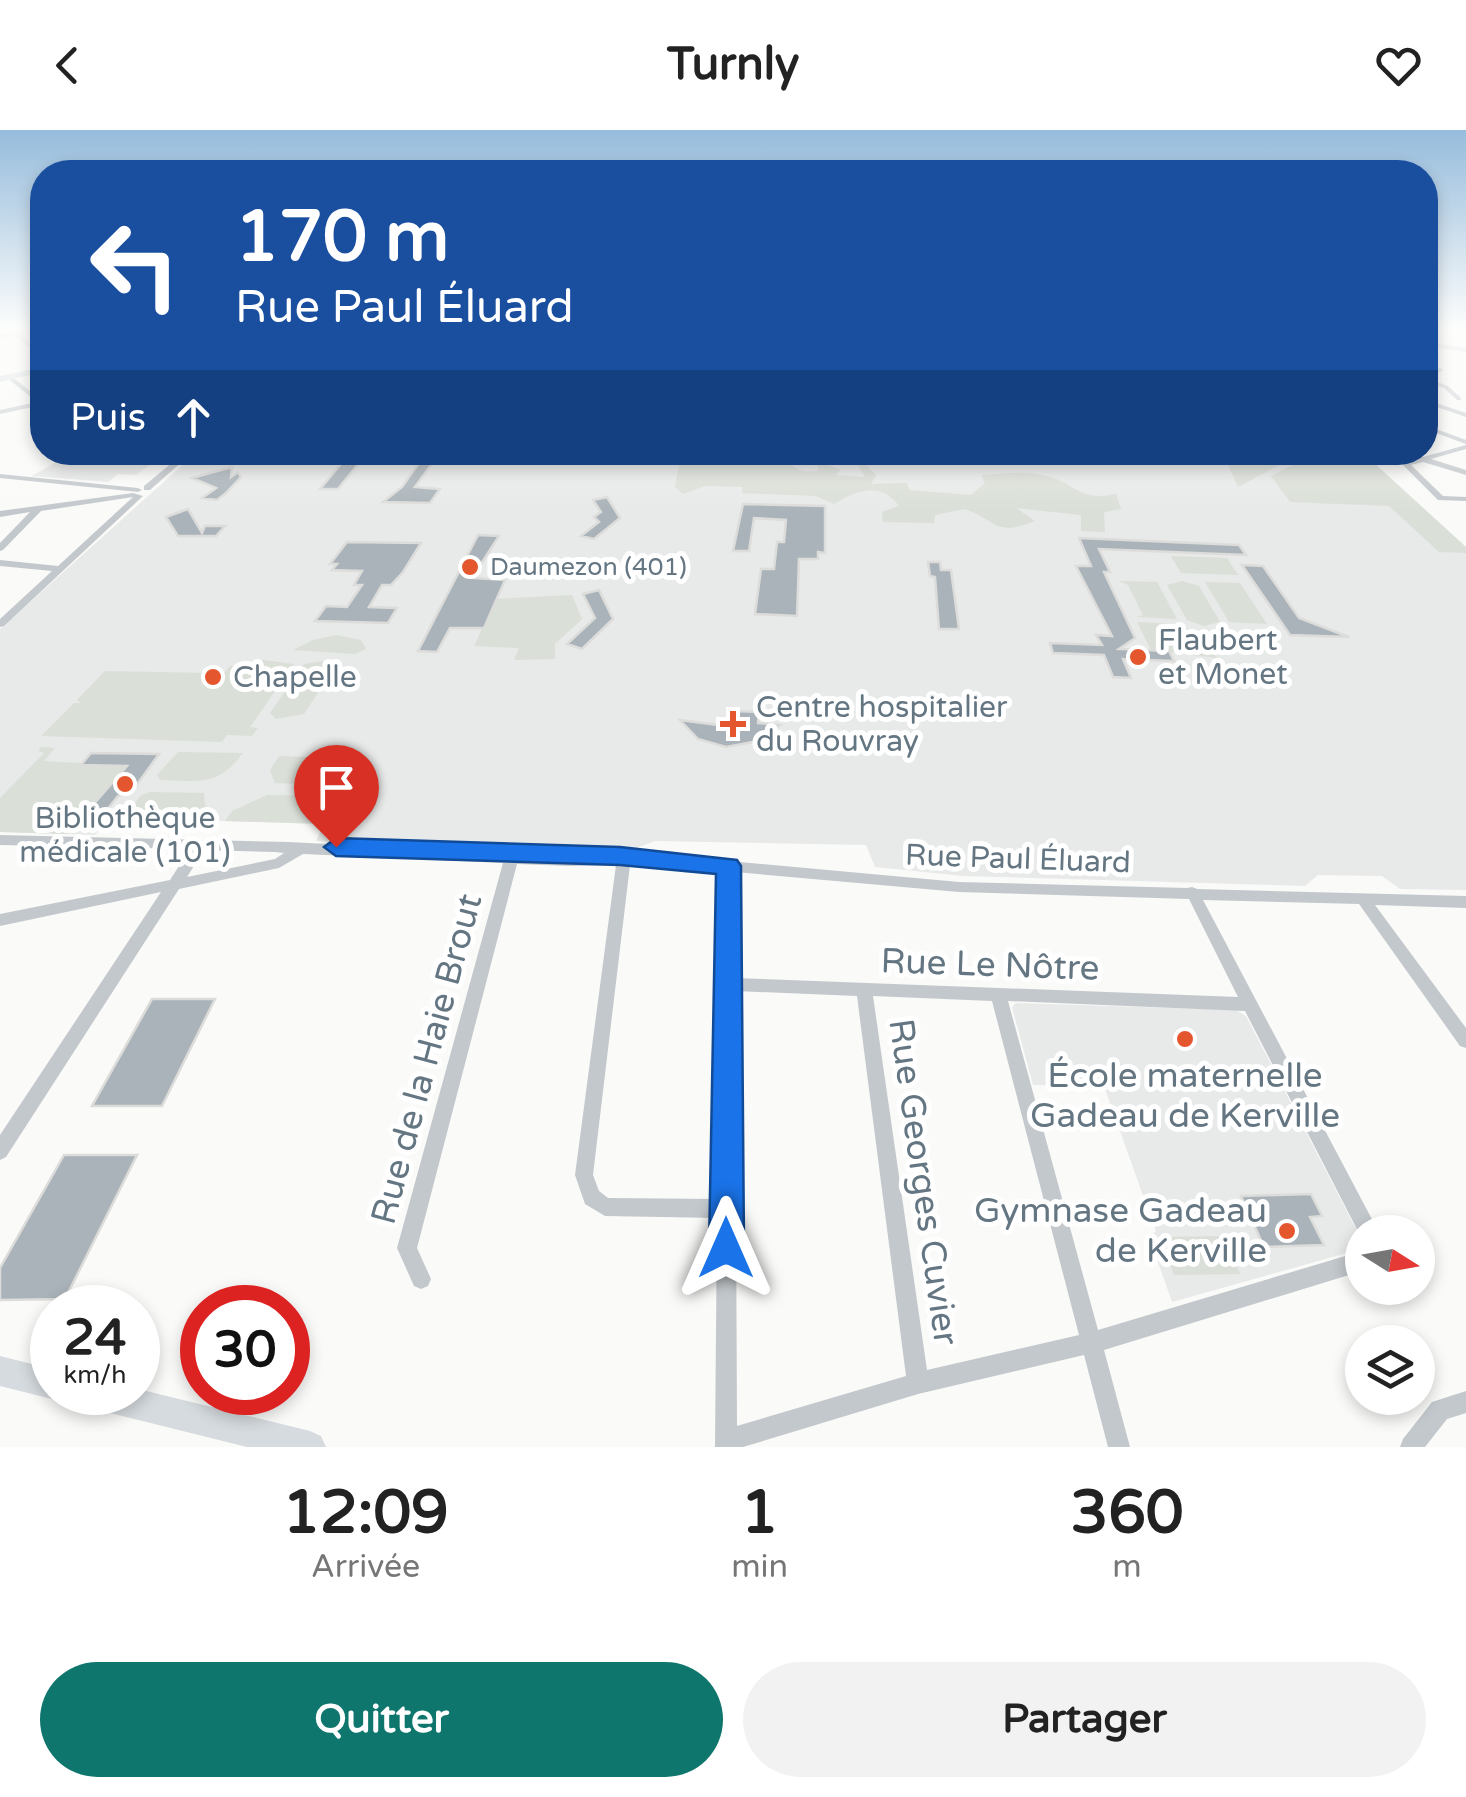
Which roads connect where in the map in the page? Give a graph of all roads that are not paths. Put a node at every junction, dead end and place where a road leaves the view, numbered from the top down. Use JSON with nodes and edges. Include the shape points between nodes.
{"nodes":[{"id":1,"x":1449,"y":389,"type":"edge"},
{"id":2,"x":1459,"y":399,"type":"dead end"},
{"id":3,"x":1438,"y":405,"type":"edge"},
{"id":4,"x":30,"y":406,"type":"edge"},
{"id":5,"x":0,"y":412,"type":"edge"},
{"id":6,"x":1466,"y":415,"type":"edge"},
{"id":7,"x":1438,"y":433,"type":"edge"},
{"id":8,"x":1466,"y":445,"type":"edge"},
{"id":9,"x":1438,"y":453,"type":"edge"},
{"id":10,"x":173,"y":465,"type":"edge"},
{"id":11,"x":1409,"y":465,"type":"edge"},
{"id":12,"x":1438,"y":465,"type":"edge"},
{"id":13,"x":1466,"y":473,"type":"edge"},
{"id":14,"x":0,"y":476,"type":"edge"},
{"id":15,"x":139,"y":492,"type":"junction"},
{"id":16,"x":1466,"y":500,"type":"edge"},
{"id":17,"x":37,"y":510,"type":"junction"},
{"id":18,"x":0,"y":514,"type":"edge"},
{"id":19,"x":0,"y":548,"type":"edge"},
{"id":20,"x":0,"y":562,"type":"edge"},
{"id":21,"x":60,"y":569,"type":"junction"},
{"id":22,"x":0,"y":624,"type":"edge"},
{"id":23,"x":0,"y":840,"type":"edge"},
{"id":24,"x":200,"y":845,"type":"junction"},
{"id":25,"x":279,"y":848,"type":"junction"},
{"id":26,"x":298,"y":852,"type":"junction"},
{"id":27,"x":512,"y":856,"type":"junction"},
{"id":28,"x":624,"y":858,"type":"junction"},
{"id":29,"x":728,"y":866,"type":"junction"},
{"id":30,"x":174,"y":885,"type":"junction"},
{"id":31,"x":1192,"y":892,"type":"junction"},
{"id":32,"x":1362,"y":898,"type":"junction"},
{"id":33,"x":1466,"y":902,"type":"edge"},
{"id":34,"x":0,"y":920,"type":"edge"},
{"id":35,"x":728,"y":984,"type":"junction"},
{"id":36,"x":864,"y":990,"type":"junction"},
{"id":37,"x":999,"y":996,"type":"junction"},
{"id":38,"x":1251,"y":1004,"type":"junction"},
{"id":39,"x":1466,"y":1042,"type":"edge"},
{"id":40,"x":0,"y":1150,"type":"edge"},
{"id":41,"x":727,"y":1210,"type":"junction"},
{"id":42,"x":1359,"y":1215,"type":"edge"},
{"id":43,"x":1345,"y":1266,"type":"edge"},
{"id":44,"x":421,"y":1278,"type":"dead end"},
{"id":45,"x":1091,"y":1343,"type":"junction"},
{"id":46,"x":0,"y":1372,"type":"edge"},
{"id":47,"x":30,"y":1379,"type":"edge"},
{"id":48,"x":918,"y":1383,"type":"junction"},
{"id":49,"x":1466,"y":1402,"type":"edge"},
{"id":50,"x":160,"y":1410,"type":"edge"},
{"id":51,"x":726,"y":1444,"type":"edge"},
{"id":52,"x":310,"y":1447,"type":"edge"},
{"id":53,"x":1118,"y":1447,"type":"edge"},
{"id":54,"x":1412,"y":1447,"type":"edge"}],
"edges":[{"from":1,"to":2,"type":"street"},
{"from":3,"to":6,"type":"street"},
{"from":4,"to":5,"type":"street"},
{"from":7,"to":8,"type":"street"},
{"from":8,"to":9,"type":"street"},
{"from":10,"to":15,"type":"street"},
{"from":11,"to":16,"type":"street","via":[[1440,498]]},
{"from":12,"to":13,"type":"street"},
{"from":14,"to":15,"type":"street"},
{"from":15,"to":17,"type":"street"},
{"from":15,"to":21,"type":"street"},
{"from":17,"to":18,"type":"street"},
{"from":17,"to":19,"type":"street"},
{"from":20,"to":21,"type":"street"},
{"from":21,"to":22,"type":"street"},
{"from":23,"to":24,"type":"street"},
{"from":24,"to":25,"type":"street"},
{"from":24,"to":30,"type":"street"},
{"from":25,"to":26,"type":"street"},
{"from":25,"to":27,"type":"street"},
{"from":26,"to":27,"type":"street"},
{"from":26,"to":30,"type":"street","via":[[280,863]]},
{"from":27,"to":28,"type":"street"},
{"from":27,"to":28,"type":"street","name":"Rue Paul Éluard"},
{"from":27,"to":44,"type":"street","name":"Rue de la Haie Brout","via":[[407,1248]]},
{"from":28,"to":29,"type":"street","name":"Rue Paul Éluard"},
{"from":28,"to":41,"type":"street","via":[[584,1175],[605,1208]]},
{"from":29,"to":31,"type":"street","name":"Rue Paul Éluard","via":[[959,887]]},
{"from":29,"to":35,"type":"street"},
{"from":30,"to":34,"type":"street"},
{"from":30,"to":40,"type":"street"},
{"from":31,"to":32,"type":"street","name":"Rue Paul Éluard"},
{"from":31,"to":38,"type":"street"},
{"from":32,"to":33,"type":"street","name":"Rue Paul Éluard"},
{"from":32,"to":39,"type":"street"},
{"from":35,"to":36,"type":"street","name":"Rue Le Nôtre"},
{"from":35,"to":41,"type":"street"},
{"from":36,"to":37,"type":"street","name":"Rue Le Nôtre"},
{"from":36,"to":48,"type":"street","name":"Rue Georges Cuvier"},
{"from":37,"to":38,"type":"street","name":"Rue Le Nôtre"},
{"from":37,"to":45,"type":"street"},
{"from":38,"to":42,"type":"street"},
{"from":41,"to":51,"type":"street"},
{"from":43,"to":45,"type":"street"},
{"from":45,"to":48,"type":"street"},
{"from":45,"to":53,"type":"street"},
{"from":46,"to":47,"type":"main road"},
{"from":48,"to":51,"type":"street"},
{"from":49,"to":54,"type":"street","via":[[1440,1410]]},
{"from":50,"to":52,"type":"main road"}]}
